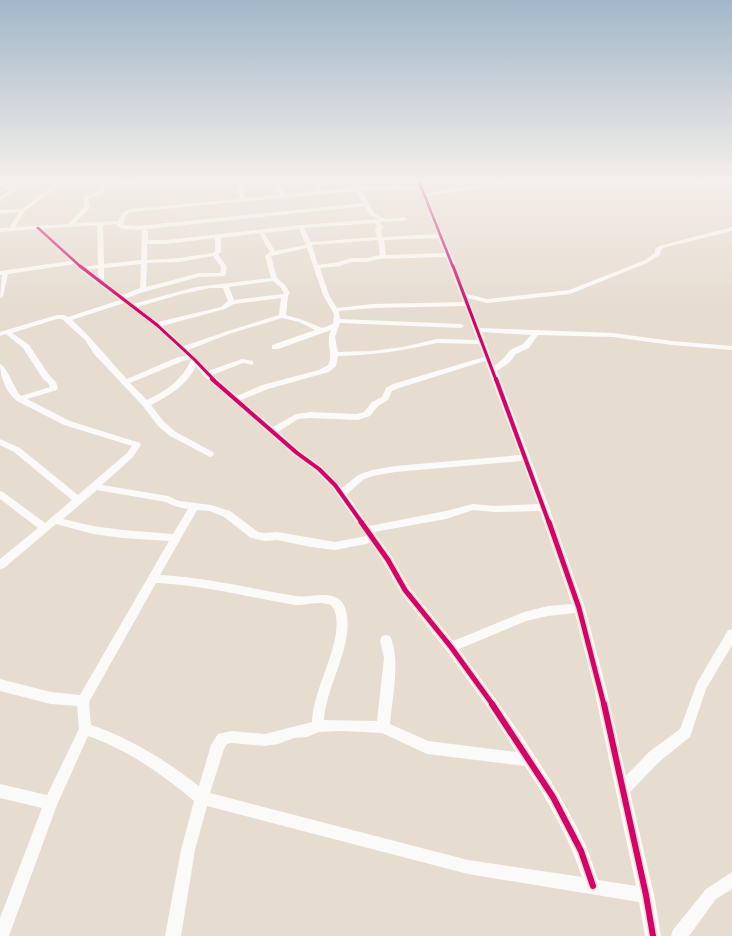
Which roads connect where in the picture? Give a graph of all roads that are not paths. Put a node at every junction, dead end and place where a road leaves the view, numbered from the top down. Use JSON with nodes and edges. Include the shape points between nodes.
{"nodes":[{"id":1,"x":120,"y":222,"type":"edge"},
{"id":2,"x":15,"y":223,"type":"edge"},
{"id":3,"x":100,"y":223,"type":"junction"},
{"id":4,"x":106,"y":223,"type":"edge"},
{"id":5,"x":185,"y":223,"type":"edge"},
{"id":6,"x":357,"y":223,"type":"edge"},
{"id":7,"x":379,"y":223,"type":"edge"},
{"id":8,"x":436,"y":223,"type":"edge"},
{"id":9,"x":70,"y":224,"type":"joint"},
{"id":10,"x":153,"y":226,"type":"junction"},
{"id":11,"x":301,"y":227,"type":"junction"},
{"id":12,"x":38,"y":228,"type":"junction"},
{"id":13,"x":138,"y":228,"type":"junction"},
{"id":14,"x":11,"y":229,"type":"junction"},
{"id":15,"x":732,"y":229,"type":"edge"},
{"id":16,"x":0,"y":230,"type":"edge"},
{"id":17,"x":145,"y":231,"type":"junction"},
{"id":18,"x":261,"y":232,"type":"junction"},
{"id":19,"x":218,"y":236,"type":"junction"},
{"id":20,"x":441,"y":236,"type":"junction"},
{"id":21,"x":380,"y":238,"type":"junction"},
{"id":22,"x":145,"y":242,"type":"junction"},
{"id":23,"x":309,"y":245,"type":"junction"},
{"id":24,"x":216,"y":254,"type":"junction"},
{"id":25,"x":271,"y":254,"type":"junction"},
{"id":26,"x":448,"y":255,"type":"junction"},
{"id":27,"x":383,"y":257,"type":"junction"},
{"id":28,"x":143,"y":262,"type":"junction"},
{"id":29,"x":79,"y":266,"type":"junction"},
{"id":30,"x":101,"y":266,"type":"junction"},
{"id":31,"x":316,"y":267,"type":"junction"},
{"id":32,"x":2,"y":273,"type":"edge"},
{"id":33,"x":274,"y":279,"type":"junction"},
{"id":34,"x":101,"y":283,"type":"junction"},
{"id":35,"x":225,"y":285,"type":"junction"},
{"id":36,"x":140,"y":291,"type":"junction"},
{"id":37,"x":0,"y":296,"type":"edge"},
{"id":38,"x":285,"y":296,"type":"junction"},
{"id":39,"x":466,"y":300,"type":"junction"},
{"id":40,"x":126,"y":301,"type":"junction"},
{"id":41,"x":232,"y":302,"type":"junction"},
{"id":42,"x":334,"y":310,"type":"junction"},
{"id":43,"x":282,"y":316,"type":"junction"},
{"id":44,"x":69,"y":319,"type":"junction"},
{"id":45,"x":336,"y":324,"type":"junction"},
{"id":46,"x":157,"y":325,"type":"junction"},
{"id":47,"x":462,"y":326,"type":"dead end"},
{"id":48,"x":320,"y":330,"type":"junction"},
{"id":49,"x":477,"y":330,"type":"junction"},
{"id":50,"x":536,"y":332,"type":"junction"},
{"id":51,"x":3,"y":333,"type":"edge"},
{"id":52,"x":481,"y":342,"type":"junction"},
{"id":53,"x":275,"y":347,"type":"dead end"},
{"id":54,"x":732,"y":348,"type":"edge"},
{"id":55,"x":183,"y":349,"type":"junction"},
{"id":56,"x":333,"y":354,"type":"junction"},
{"id":57,"x":193,"y":358,"type":"junction"},
{"id":58,"x":487,"y":358,"type":"junction"},
{"id":59,"x":250,"y":363,"type":"dead end"},
{"id":60,"x":0,"y":366,"type":"edge"},
{"id":61,"x":492,"y":371,"type":"junction"},
{"id":62,"x":207,"y":374,"type":"junction"},
{"id":63,"x":126,"y":382,"type":"junction"},
{"id":64,"x":20,"y":399,"type":"junction"},
{"id":65,"x":237,"y":399,"type":"junction"},
{"id":66,"x":146,"y":404,"type":"junction"},
{"id":67,"x":273,"y":431,"type":"junction"},
{"id":68,"x":0,"y":442,"type":"edge"},
{"id":69,"x":210,"y":454,"type":"dead end"},
{"id":70,"x":526,"y":458,"type":"junction"},
{"id":71,"x":92,"y":489,"type":"junction"},
{"id":72,"x":0,"y":494,"type":"edge"},
{"id":73,"x":341,"y":494,"type":"junction"},
{"id":74,"x":78,"y":500,"type":"junction"},
{"id":75,"x":194,"y":505,"type":"junction"},
{"id":76,"x":544,"y":507,"type":"junction"},
{"id":77,"x":54,"y":520,"type":"junction"},
{"id":78,"x":45,"y":528,"type":"junction"},
{"id":79,"x":369,"y":535,"type":"junction"},
{"id":80,"x":176,"y":538,"type":"junction"},
{"id":81,"x":0,"y":565,"type":"edge"},
{"id":82,"x":152,"y":579,"type":"junction"},
{"id":83,"x":579,"y":608,"type":"junction"},
{"id":84,"x":732,"y":634,"type":"edge"},
{"id":85,"x":386,"y":640,"type":"dead end"},
{"id":86,"x":451,"y":647,"type":"junction"},
{"id":87,"x":0,"y":685,"type":"edge"},
{"id":88,"x":83,"y":700,"type":"junction"},
{"id":89,"x":318,"y":726,"type":"junction"},
{"id":90,"x":383,"y":727,"type":"junction"},
{"id":91,"x":85,"y":729,"type":"junction"},
{"id":92,"x":528,"y":760,"type":"junction"},
{"id":93,"x":0,"y":791,"type":"edge"},
{"id":94,"x":622,"y":791,"type":"junction"},
{"id":95,"x":202,"y":798,"type":"junction"},
{"id":96,"x":51,"y":803,"type":"junction"},
{"id":97,"x":732,"y":880,"type":"edge"},
{"id":98,"x":593,"y":886,"type":"junction"},
{"id":99,"x":646,"y":895,"type":"junction"},
{"id":100,"x":1,"y":936,"type":"edge"},
{"id":101,"x":174,"y":936,"type":"edge"},
{"id":102,"x":653,"y":936,"type":"edge"},
{"id":103,"x":679,"y":936,"type":"edge"}],
"edges":[{"from":1,"to":13,"type":"street","via":[[122,227]]},
{"from":2,"to":14,"type":"street"},
{"from":3,"to":4,"type":"street"},
{"from":3,"to":9,"type":"street"},
{"from":3,"to":30,"type":"street"},
{"from":5,"to":10,"type":"street"},
{"from":6,"to":11,"type":"street"},
{"from":7,"to":21,"type":"street"},
{"from":8,"to":20,"type":"street"},
{"from":9,"to":12,"type":"street"},
{"from":10,"to":13,"type":"street"},
{"from":10,"to":17,"type":"street"},
{"from":11,"to":18,"type":"street"},
{"from":11,"to":23,"type":"street"},
{"from":12,"to":14,"type":"street"},
{"from":12,"to":29,"type":"street"},
{"from":13,"to":17,"type":"street"},
{"from":14,"to":16,"type":"street"},
{"from":15,"to":39,"type":"street","via":[[704,234],[661,248],[658,254],[645,262],[570,292],[488,301]]},
{"from":17,"to":22,"type":"street"},
{"from":18,"to":19,"type":"street"},
{"from":18,"to":25,"type":"street","via":[[270,246]]},
{"from":19,"to":22,"type":"street"},
{"from":19,"to":24,"type":"street"},
{"from":20,"to":21,"type":"street"},
{"from":20,"to":26,"type":"street"},
{"from":21,"to":23,"type":"street"},
{"from":21,"to":27,"type":"street","via":[[384,250]]},
{"from":22,"to":28,"type":"street"},
{"from":23,"to":25,"type":"street"},
{"from":23,"to":31,"type":"street"},
{"from":24,"to":28,"type":"street"},
{"from":24,"to":36,"type":"street","via":[[224,266],[223,275],[199,275]]},
{"from":25,"to":33,"type":"street","via":[[268,258]]},
{"from":26,"to":27,"type":"street"},
{"from":26,"to":39,"type":"street"},
{"from":27,"to":31,"type":"street"},
{"from":28,"to":30,"type":"street"},
{"from":28,"to":36,"type":"street","via":[[144,286]]},
{"from":29,"to":30,"type":"street"},
{"from":29,"to":32,"type":"street"},
{"from":29,"to":34,"type":"street"},
{"from":30,"to":34,"type":"street"},
{"from":31,"to":42,"type":"street"},
{"from":32,"to":37,"type":"street"},
{"from":33,"to":35,"type":"street"},
{"from":33,"to":38,"type":"street","via":[[283,286],[287,293]]},
{"from":34,"to":40,"type":"street"},
{"from":35,"to":40,"type":"street"},
{"from":35,"to":41,"type":"street"},
{"from":36,"to":40,"type":"street"},
{"from":38,"to":41,"type":"street"},
{"from":38,"to":43,"type":"street"},
{"from":39,"to":42,"type":"street"},
{"from":39,"to":49,"type":"street"},
{"from":40,"to":44,"type":"street"},
{"from":40,"to":46,"type":"street"},
{"from":41,"to":46,"type":"street","via":[[223,308]]},
{"from":42,"to":45,"type":"street","via":[[337,314]]},
{"from":43,"to":48,"type":"street"},
{"from":43,"to":55,"type":"street","via":[[227,332]]},
{"from":44,"to":51,"type":"street","via":[[57,317]]},
{"from":44,"to":63,"type":"street"},
{"from":45,"to":47,"type":"street"},
{"from":45,"to":48,"type":"street"},
{"from":45,"to":56,"type":"street","via":[[331,337]]},
{"from":46,"to":55,"type":"street"},
{"from":48,"to":53,"type":"street"},
{"from":49,"to":50,"type":"street"},
{"from":49,"to":52,"type":"street"},
{"from":50,"to":54,"type":"street","via":[[613,335]]},
{"from":50,"to":61,"type":"street","via":[[526,346],[513,352]]},
{"from":51,"to":64,"type":"street","via":[[26,348],[54,388]]},
{"from":52,"to":56,"type":"street","via":[[437,341],[397,350]]},
{"from":52,"to":58,"type":"street"},
{"from":55,"to":57,"type":"street"},
{"from":56,"to":65,"type":"street","via":[[333,364],[329,369],[265,387]]},
{"from":57,"to":62,"type":"street"},
{"from":57,"to":63,"type":"street","via":[[181,359]]},
{"from":57,"to":66,"type":"street","via":[[191,372],[172,391]]},
{"from":58,"to":61,"type":"street"},
{"from":58,"to":67,"type":"street","via":[[396,386],[367,414],[358,417],[296,417]]},
{"from":59,"to":62,"type":"street","via":[[242,361]]},
{"from":60,"to":64,"type":"street"},
{"from":61,"to":70,"type":"street"},
{"from":62,"to":65,"type":"street"},
{"from":63,"to":66,"type":"street"},
{"from":64,"to":71,"type":"street","via":[[67,423],[137,446]]},
{"from":65,"to":67,"type":"street"},
{"from":66,"to":69,"type":"street","via":[[161,424],[173,434]]},
{"from":67,"to":73,"type":"street","via":[[319,469]]},
{"from":68,"to":74,"type":"street","via":[[17,450]]},
{"from":70,"to":73,"type":"street","via":[[372,473],[361,477]]},
{"from":70,"to":76,"type":"street"},
{"from":71,"to":74,"type":"street"},
{"from":71,"to":75,"type":"street","via":[[112,489],[177,504]]},
{"from":72,"to":78,"type":"street"},
{"from":73,"to":79,"type":"street"},
{"from":74,"to":77,"type":"street"},
{"from":75,"to":79,"type":"street","via":[[227,514],[260,536],[277,536],[335,546]]},
{"from":75,"to":80,"type":"street"},
{"from":76,"to":79,"type":"street","via":[[473,507]]},
{"from":76,"to":83,"type":"street"},
{"from":77,"to":78,"type":"street"},
{"from":77,"to":80,"type":"street","via":[[101,531]]},
{"from":78,"to":81,"type":"street"},
{"from":79,"to":86,"type":"street","via":[[388,560],[405,590]]},
{"from":80,"to":82,"type":"street"},
{"from":82,"to":88,"type":"street"},
{"from":82,"to":89,"type":"street","via":[[180,579],[302,601],[326,598],[335,602],[339,607],[342,621],[319,710]]},
{"from":83,"to":86,"type":"street","via":[[548,611],[524,617]]},
{"from":83,"to":94,"type":"street","via":[[600,688]]},
{"from":84,"to":94,"type":"street","via":[[701,687],[685,733],[654,757]]},
{"from":85,"to":90,"type":"street","via":[[390,658]]},
{"from":86,"to":92,"type":"street","via":[[495,708]]},
{"from":87,"to":88,"type":"street","via":[[51,698]]},
{"from":88,"to":91,"type":"street"},
{"from":89,"to":90,"type":"street"},
{"from":89,"to":95,"type":"street","via":[[308,731],[265,740],[231,737],[223,740],[218,745]]},
{"from":90,"to":92,"type":"street","via":[[427,747]]},
{"from":91,"to":95,"type":"street","via":[[118,742],[170,772]]},
{"from":91,"to":96,"type":"street"},
{"from":92,"to":98,"type":"street","via":[[553,797],[581,851]]},
{"from":93,"to":96,"type":"street"},
{"from":94,"to":99,"type":"street"},
{"from":95,"to":98,"type":"street","via":[[468,867]]},
{"from":95,"to":101,"type":"street","via":[[188,850]]},
{"from":96,"to":100,"type":"street"},
{"from":97,"to":103,"type":"street","via":[[710,894]]},
{"from":98,"to":99,"type":"street"},
{"from":99,"to":102,"type":"street"}]}
